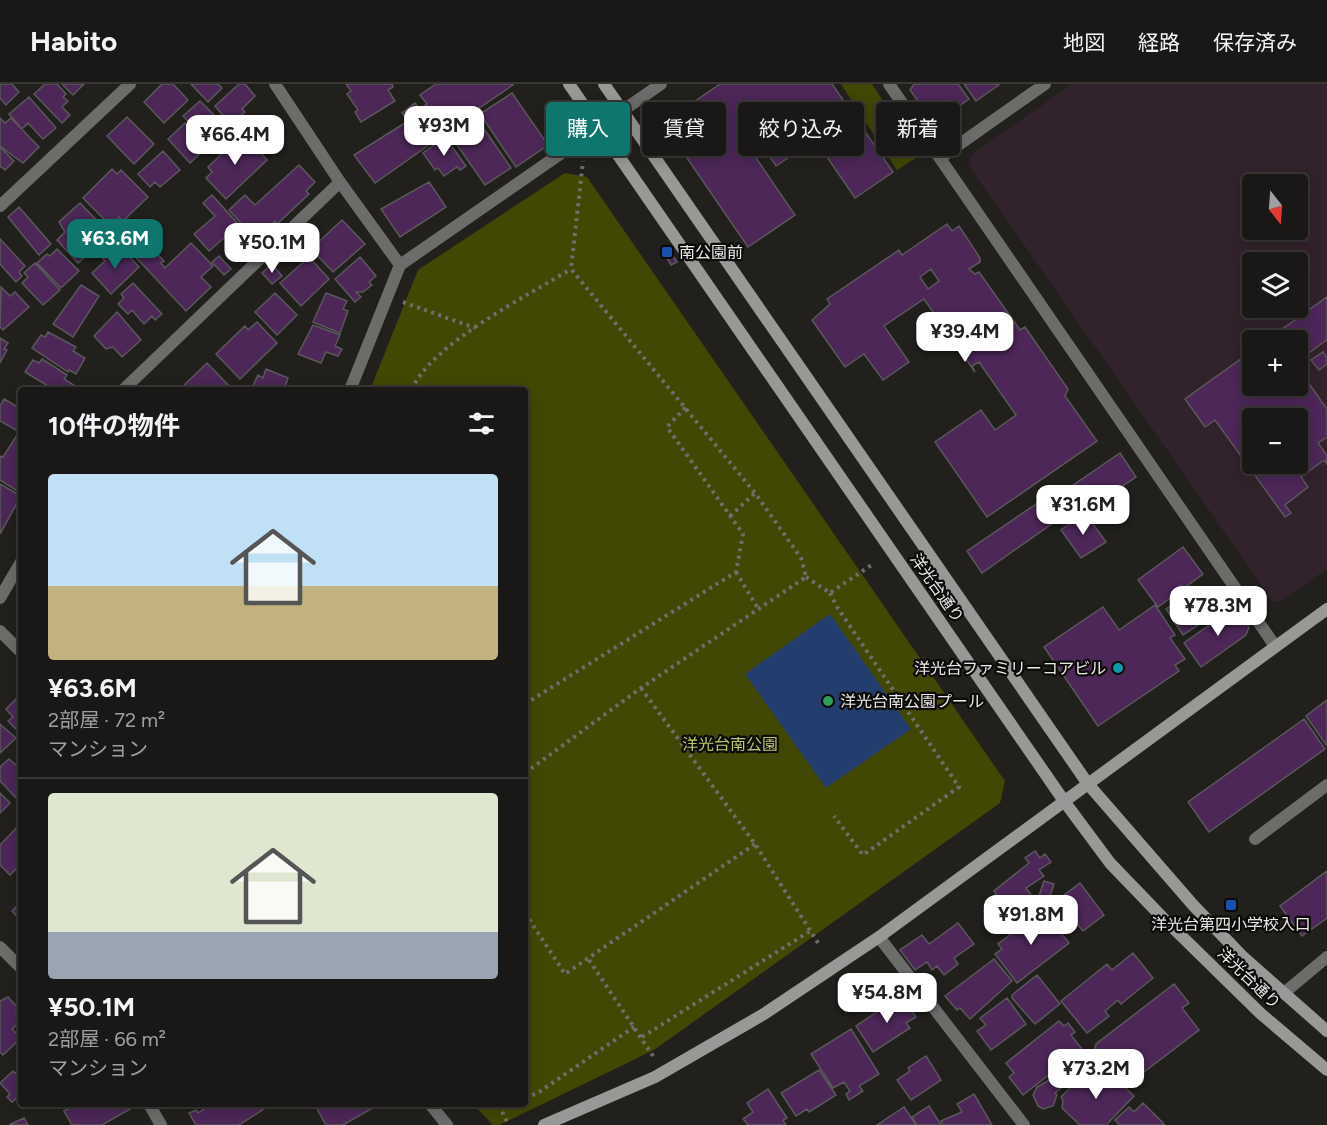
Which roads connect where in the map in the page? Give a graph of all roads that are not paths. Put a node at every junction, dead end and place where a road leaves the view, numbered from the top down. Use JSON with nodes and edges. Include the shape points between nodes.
{"nodes":[{"id":1,"x":130,"y":84,"type":"edge"},
{"id":2,"x":274,"y":84,"type":"edge"},
{"id":3,"x":569,"y":84,"type":"edge"},
{"id":4,"x":604,"y":84,"type":"edge"},
{"id":5,"x":661,"y":84,"type":"edge"},
{"id":6,"x":889,"y":84,"type":"edge"},
{"id":7,"x":1045,"y":84,"type":"edge"},
{"id":8,"x":582,"y":102,"type":"edge"},
{"id":9,"x":617,"y":102,"type":"edge"},
{"id":10,"x":630,"y":106,"type":"edge"},
{"id":11,"x":630,"y":121,"type":"edge"},
{"id":12,"x":557,"y":156,"type":"edge"},
{"id":13,"x":619,"y":156,"type":"edge"},
{"id":14,"x":939,"y":158,"type":"junction"},
{"id":15,"x":340,"y":182,"type":"junction"},
{"id":16,"x":0,"y":206,"type":"edge"},
{"id":17,"x":400,"y":265,"type":"junction"},
{"id":18,"x":126,"y":387,"type":"edge"},
{"id":19,"x":351,"y":387,"type":"edge"},
{"id":20,"x":18,"y":567,"type":"edge"},
{"id":21,"x":0,"y":598,"type":"edge"},
{"id":22,"x":1327,"y":609,"type":"edge"},
{"id":23,"x":0,"y":631,"type":"edge"},
{"id":24,"x":1275,"y":646,"type":"junction"},
{"id":25,"x":18,"y":649,"type":"edge"},
{"id":26,"x":1088,"y":783,"type":"junction"},
{"id":27,"x":1327,"y":785,"type":"edge"},
{"id":28,"x":1064,"y":801,"type":"junction"},
{"id":29,"x":1255,"y":839,"type":"dead end"},
{"id":30,"x":879,"y":937,"type":"junction"},
{"id":31,"x":0,"y":946,"type":"edge"},
{"id":32,"x":1327,"y":957,"type":"edge"},
{"id":33,"x":18,"y":965,"type":"edge"},
{"id":34,"x":1284,"y":993,"type":"junction"},
{"id":35,"x":1327,"y":1031,"type":"edge"},
{"id":36,"x":1327,"y":1070,"type":"edge"},
{"id":37,"x":150,"y":1107,"type":"edge"},
{"id":38,"x":432,"y":1107,"type":"edge"},
{"id":39,"x":161,"y":1125,"type":"edge"},
{"id":40,"x":447,"y":1125,"type":"edge"},
{"id":41,"x":544,"y":1125,"type":"edge"},
{"id":42,"x":1023,"y":1125,"type":"edge"}],
"edges":[{"from":1,"to":16,"type":"street"},
{"from":2,"to":15,"type":"street"},
{"from":3,"to":8,"type":"street","name":"洋光台通り"},
{"from":4,"to":9,"type":"street","name":"洋光台通り"},
{"from":5,"to":10,"type":"street"},
{"from":6,"to":14,"type":"street"},
{"from":7,"to":14,"type":"street"},
{"from":11,"to":26,"type":"street","name":"洋光台通り"},
{"from":12,"to":17,"type":"street"},
{"from":13,"to":28,"type":"street","name":"洋光台通り"},
{"from":14,"to":24,"type":"street"},
{"from":15,"to":17,"type":"street"},
{"from":15,"to":18,"type":"street"},
{"from":17,"to":19,"type":"street"},
{"from":20,"to":21,"type":"street"},
{"from":22,"to":24,"type":"street"},
{"from":23,"to":25,"type":"street"},
{"from":24,"to":26,"type":"street"},
{"from":26,"to":28,"type":"street"},
{"from":26,"to":34,"type":"street","name":"洋光台通り","via":[[1193,905]]},
{"from":27,"to":29,"type":"street"},
{"from":28,"to":30,"type":"street"},
{"from":28,"to":36,"type":"street","name":"洋光台通り","via":[[1110,863],[1162,918],[1260,1013]]},
{"from":30,"to":41,"type":"street","via":[[764,1014],[655,1077]]},
{"from":30,"to":42,"type":"street"},
{"from":31,"to":33,"type":"street"},
{"from":32,"to":34,"type":"street"},
{"from":34,"to":35,"type":"street","name":"洋光台通り"},
{"from":37,"to":39,"type":"street"},
{"from":38,"to":40,"type":"street"}]}
